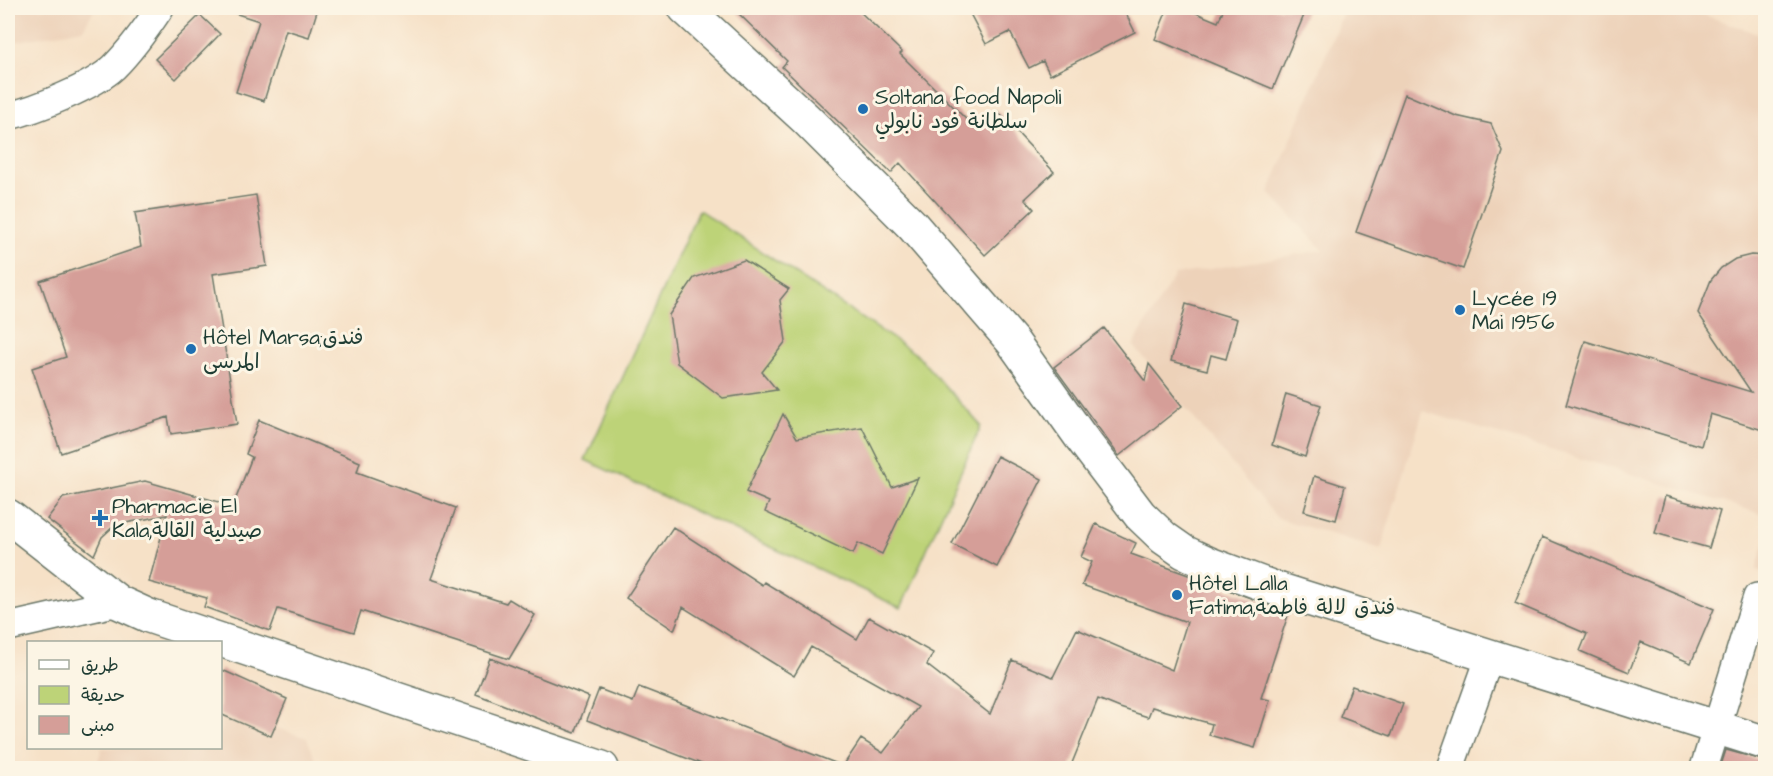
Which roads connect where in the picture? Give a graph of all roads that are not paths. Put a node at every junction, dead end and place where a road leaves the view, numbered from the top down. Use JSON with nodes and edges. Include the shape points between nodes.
{"nodes":[{"id":1,"x":160,"y":8,"type":"edge"},
{"id":2,"x":685,"y":8,"type":"edge"},
{"id":3,"x":8,"y":116,"type":"edge"},
{"id":4,"x":8,"y":516,"type":"edge"},
{"id":5,"x":1756,"y":597,"type":"dead end"},
{"id":6,"x":118,"y":602,"type":"junction"},
{"id":7,"x":8,"y":627,"type":"edge"},
{"id":8,"x":1490,"y":656,"type":"junction"},
{"id":9,"x":1716,"y":728,"type":"junction"},
{"id":10,"x":1766,"y":743,"type":"edge"},
{"id":11,"x":602,"y":768,"type":"edge"},
{"id":12,"x":1450,"y":768,"type":"edge"},
{"id":13,"x":1704,"y":768,"type":"edge"}],
"edges":[{"from":1,"to":3,"type":"street","via":[[112,69],[53,101]]},
{"from":2,"to":8,"type":"street","via":[[806,119],[912,225],[1013,342],[1118,487],[1164,538],[1193,557],[1275,588]]},
{"from":4,"to":6,"type":"street"},
{"from":5,"to":9,"type":"street"},
{"from":6,"to":7,"type":"street"},
{"from":6,"to":11,"type":"street","via":[[149,616]]},
{"from":8,"to":9,"type":"street"},
{"from":8,"to":12,"type":"street"},
{"from":9,"to":10,"type":"street"},
{"from":9,"to":13,"type":"street"}]}
